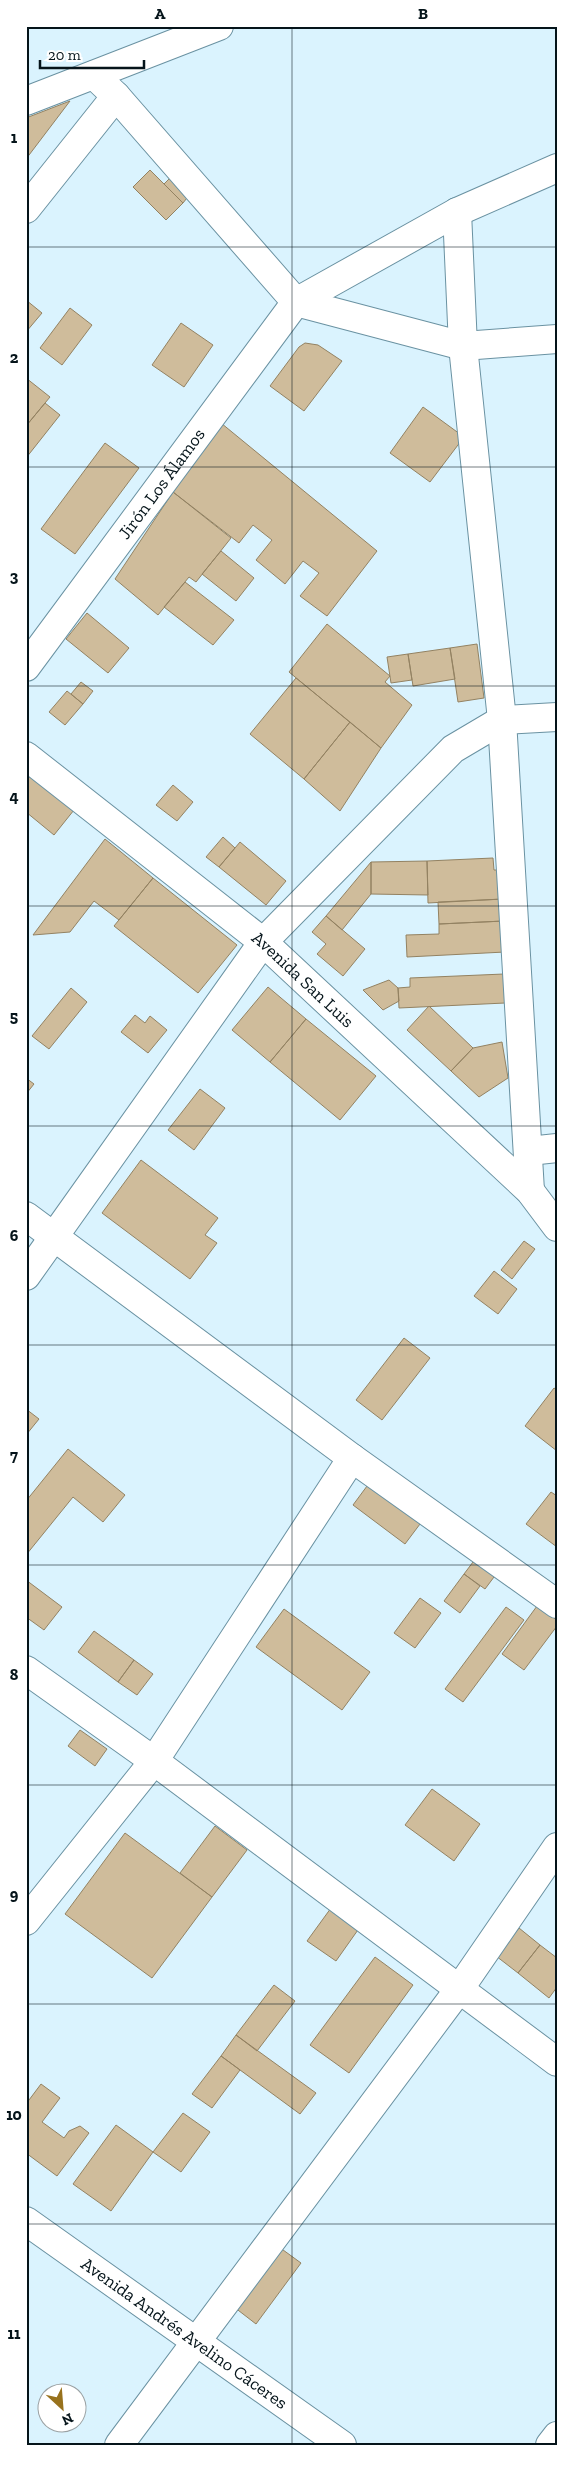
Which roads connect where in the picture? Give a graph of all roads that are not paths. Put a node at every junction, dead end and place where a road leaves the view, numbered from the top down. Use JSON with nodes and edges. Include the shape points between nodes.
{"nodes":[{"id":1,"x":219,"y":26,"type":"edge"},
{"id":2,"x":94,"y":75,"type":"junction"},
{"id":3,"x":116,"y":96,"type":"junction"},
{"id":4,"x":26,"y":101,"type":"edge"},
{"id":5,"x":557,"y":168,"type":"edge"},
{"id":6,"x":26,"y":210,"type":"edge"},
{"id":7,"x":457,"y":212,"type":"junction"},
{"id":8,"x":296,"y":302,"type":"junction"},
{"id":9,"x":557,"y":339,"type":"edge"},
{"id":10,"x":463,"y":346,"type":"junction"},
{"id":11,"x":26,"y":667,"type":"edge"},
{"id":12,"x":557,"y":718,"type":"edge"},
{"id":13,"x":502,"y":720,"type":"junction"},
{"id":14,"x":26,"y":756,"type":"edge"},
{"id":15,"x":263,"y":942,"type":"junction"},
{"id":16,"x":557,"y":1148,"type":"edge"},
{"id":17,"x":529,"y":1151,"type":"junction"},
{"id":18,"x":530,"y":1191,"type":"junction"},
{"id":19,"x":26,"y":1216,"type":"edge"},
{"id":20,"x":557,"y":1227,"type":"edge"},
{"id":21,"x":55,"y":1238,"type":"junction"},
{"id":22,"x":26,"y":1276,"type":"edge"},
{"id":23,"x":352,"y":1458,"type":"junction"},
{"id":24,"x":557,"y":1604,"type":"edge"},
{"id":25,"x":26,"y":1670,"type":"edge"},
{"id":26,"x":154,"y":1761,"type":"junction"},
{"id":27,"x":557,"y":1847,"type":"edge"},
{"id":28,"x":26,"y":1921,"type":"edge"},
{"id":29,"x":460,"y":1988,"type":"junction"},
{"id":30,"x":557,"y":2062,"type":"edge"},
{"id":31,"x":26,"y":2221,"type":"edge"},
{"id":32,"x":195,"y":2341,"type":"junction"},
{"id":33,"x":557,"y":2436,"type":"edge"},
{"id":34,"x":119,"y":2445,"type":"edge"},
{"id":35,"x":342,"y":2445,"type":"edge"},
{"id":36,"x":550,"y":2445,"type":"edge"}],
"edges":[{"from":1,"to":2,"type":"street"},
{"from":2,"to":3,"type":"street"},
{"from":2,"to":4,"type":"street"},
{"from":3,"to":6,"type":"street"},
{"from":3,"to":8,"type":"street"},
{"from":5,"to":7,"type":"street"},
{"from":7,"to":8,"type":"street"},
{"from":7,"to":10,"type":"street"},
{"from":8,"to":10,"type":"street"},
{"from":8,"to":11,"type":"street","name":"Jirón Los Álamos"},
{"from":9,"to":10,"type":"street"},
{"from":10,"to":13,"type":"street"},
{"from":12,"to":13,"type":"street"},
{"from":13,"to":15,"type":"street","via":[[452,749]]},
{"from":13,"to":17,"type":"street"},
{"from":14,"to":15,"type":"street","name":"Avenida San Luis"},
{"from":15,"to":18,"type":"street","name":"Avenida San Luis"},
{"from":15,"to":21,"type":"street"},
{"from":16,"to":17,"type":"street"},
{"from":17,"to":18,"type":"street"},
{"from":18,"to":20,"type":"street","name":"Avenida San Luis"},
{"from":19,"to":21,"type":"street"},
{"from":21,"to":22,"type":"street"},
{"from":21,"to":23,"type":"street"},
{"from":23,"to":24,"type":"street"},
{"from":23,"to":26,"type":"street"},
{"from":25,"to":26,"type":"street"},
{"from":26,"to":28,"type":"street"},
{"from":26,"to":29,"type":"street"},
{"from":27,"to":29,"type":"street"},
{"from":29,"to":30,"type":"street"},
{"from":29,"to":32,"type":"street"},
{"from":31,"to":32,"type":"street","name":"Avenida Andrés Avelino Cáceres"},
{"from":32,"to":34,"type":"street"},
{"from":32,"to":35,"type":"street","name":"Avenida Andrés Avelino Cáceres"},
{"from":33,"to":36,"type":"street"}]}
